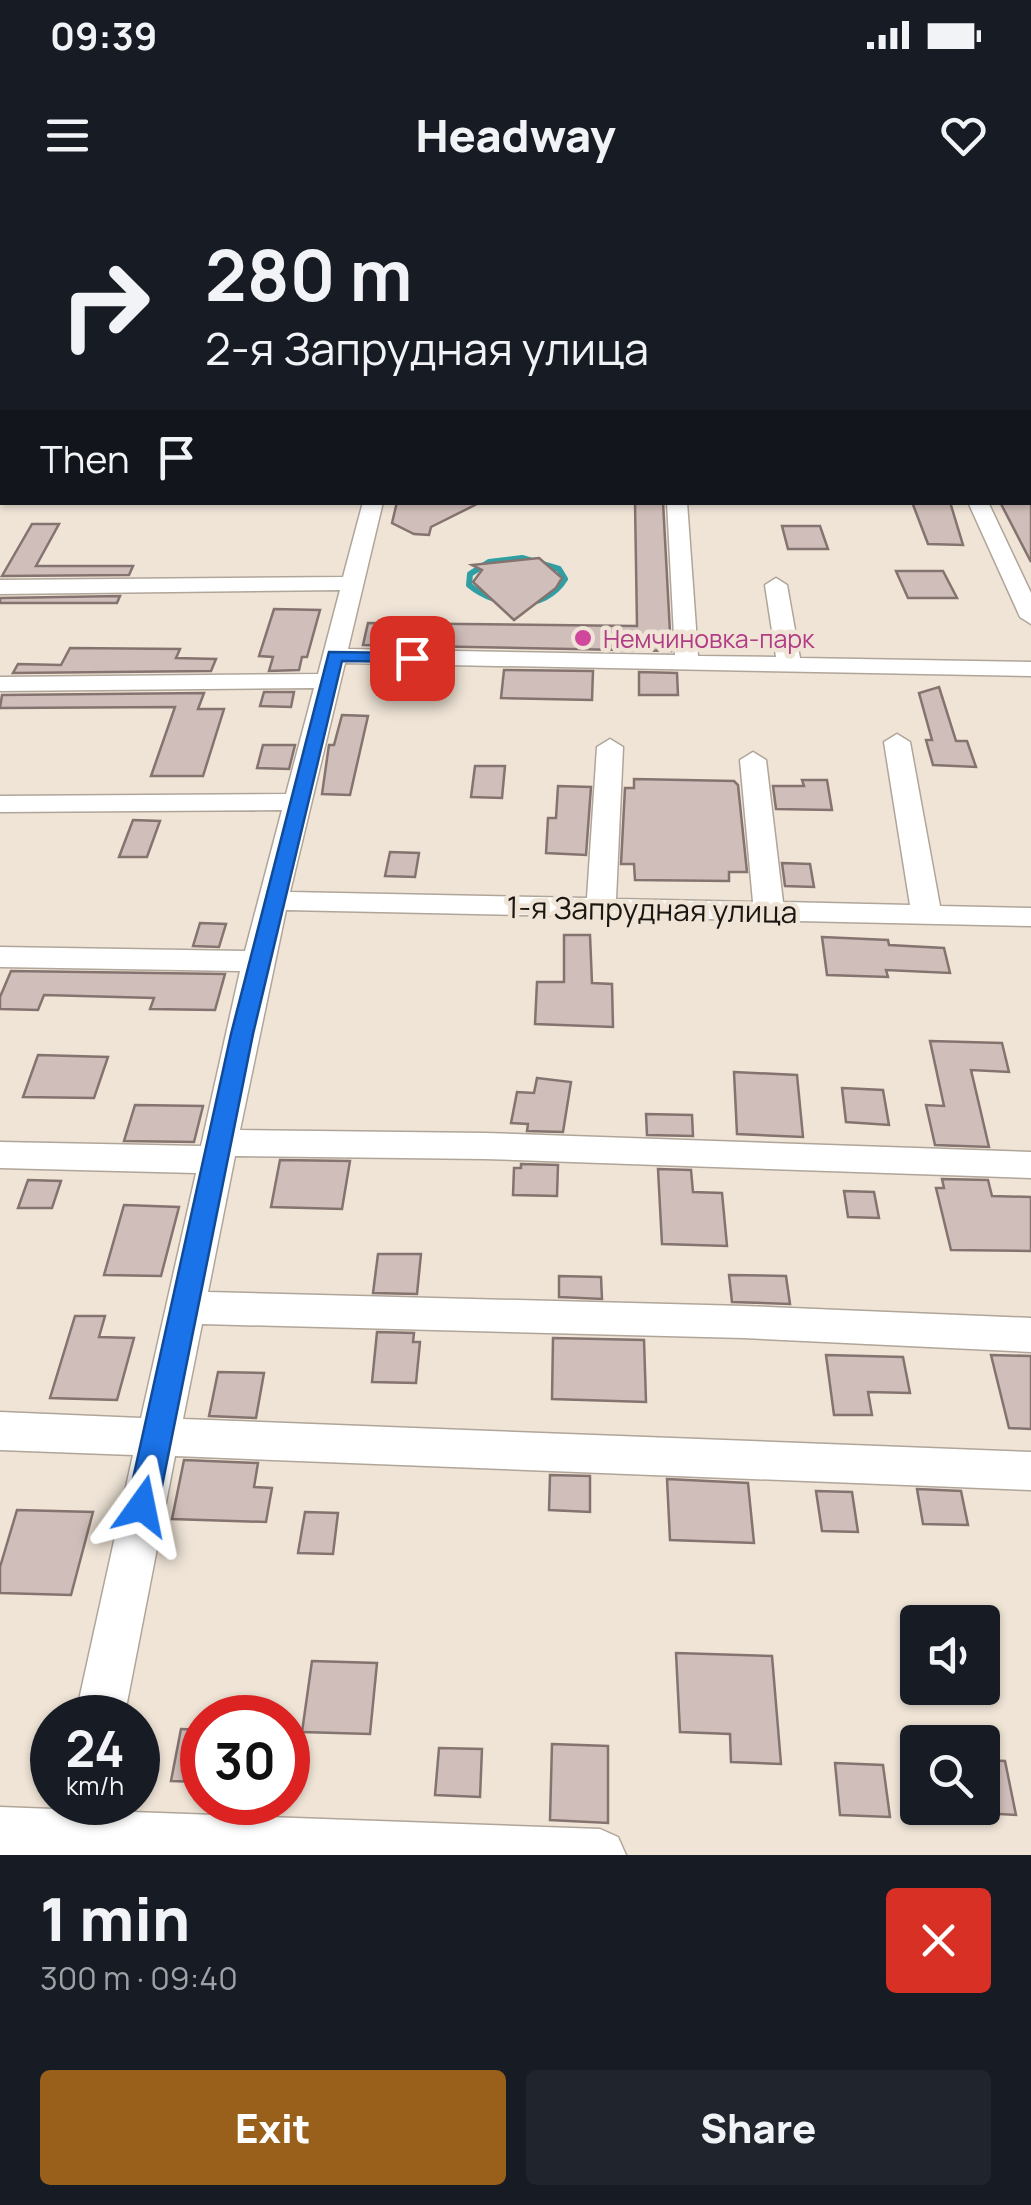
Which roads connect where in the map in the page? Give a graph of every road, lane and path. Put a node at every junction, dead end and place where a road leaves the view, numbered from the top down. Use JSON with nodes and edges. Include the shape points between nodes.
{"nodes":[{"id":1,"x":372,"y":505,"type":"edge"},
{"id":2,"x":677,"y":505,"type":"edge"},
{"id":3,"x":979,"y":505,"type":"edge"},
{"id":4,"x":353,"y":583,"type":"junction"},
{"id":5,"x":776,"y":586,"type":"dead end"},
{"id":6,"x":0,"y":587,"type":"edge"},
{"id":7,"x":1031,"y":617,"type":"edge"},
{"id":8,"x":687,"y":662,"type":"junction"},
{"id":9,"x":789,"y":664,"type":"junction"},
{"id":10,"x":332,"y":669,"type":"junction"},
{"id":11,"x":1031,"y":669,"type":"edge"},
{"id":12,"x":0,"y":684,"type":"edge"},
{"id":13,"x":897,"y":742,"type":"dead end"},
{"id":14,"x":610,"y":746,"type":"dead end"},
{"id":15,"x":752,"y":760,"type":"dead end"},
{"id":16,"x":298,"y":802,"type":"junction"},
{"id":17,"x":0,"y":804,"type":"edge"},
{"id":18,"x":273,"y":902,"type":"junction"},
{"id":19,"x":602,"y":908,"type":"junction"},
{"id":20,"x":768,"y":912,"type":"junction"},
{"id":21,"x":927,"y":915,"type":"junction"},
{"id":22,"x":1031,"y":917,"type":"edge"},
{"id":23,"x":0,"y":957,"type":"edge"},
{"id":24,"x":258,"y":961,"type":"junction"},
{"id":25,"x":216,"y":1151,"type":"junction"},
{"id":26,"x":0,"y":1155,"type":"edge"},
{"id":27,"x":1031,"y":1165,"type":"edge"},
{"id":28,"x":185,"y":1307,"type":"junction"},
{"id":29,"x":1031,"y":1336,"type":"edge"},
{"id":30,"x":0,"y":1431,"type":"edge"},
{"id":31,"x":157,"y":1436,"type":"junction"},
{"id":32,"x":1031,"y":1472,"type":"edge"},
{"id":33,"x":104,"y":1695,"type":"edge"},
{"id":34,"x":75,"y":1831,"type":"edge"},
{"id":35,"x":0,"y":1833,"type":"edge"},
{"id":36,"x":600,"y":1855,"type":"edge"}],
"edges":[{"from":1,"to":4,"type":"street"},
{"from":2,"to":8,"type":"street"},
{"from":3,"to":7,"type":"street"},
{"from":4,"to":6,"type":"street"},
{"from":4,"to":10,"type":"street"},
{"from":5,"to":9,"type":"street"},
{"from":8,"to":9,"type":"street"},
{"from":8,"to":10,"type":"street"},
{"from":9,"to":11,"type":"street"},
{"from":10,"to":12,"type":"street"},
{"from":10,"to":16,"type":"street"},
{"from":13,"to":21,"type":"street"},
{"from":14,"to":19,"type":"street"},
{"from":15,"to":20,"type":"street"},
{"from":16,"to":17,"type":"street"},
{"from":16,"to":18,"type":"street"},
{"from":18,"to":19,"type":"street","name":"1-я Запрудная улица"},
{"from":18,"to":24,"type":"street"},
{"from":19,"to":20,"type":"street","name":"1-я Запрудная улица"},
{"from":20,"to":21,"type":"street","name":"1-я Запрудная улица"},
{"from":21,"to":22,"type":"street","name":"1-я Запрудная улица"},
{"from":23,"to":24,"type":"street"},
{"from":24,"to":25,"type":"street"},
{"from":25,"to":26,"type":"street"},
{"from":25,"to":27,"type":"street","via":[[486,1146]]},
{"from":25,"to":28,"type":"street"},
{"from":28,"to":29,"type":"street"},
{"from":28,"to":31,"type":"street"},
{"from":30,"to":31,"type":"street"},
{"from":31,"to":32,"type":"street"},
{"from":31,"to":33,"type":"street"},
{"from":34,"to":35,"type":"street"},
{"from":34,"to":36,"type":"street"}]}
